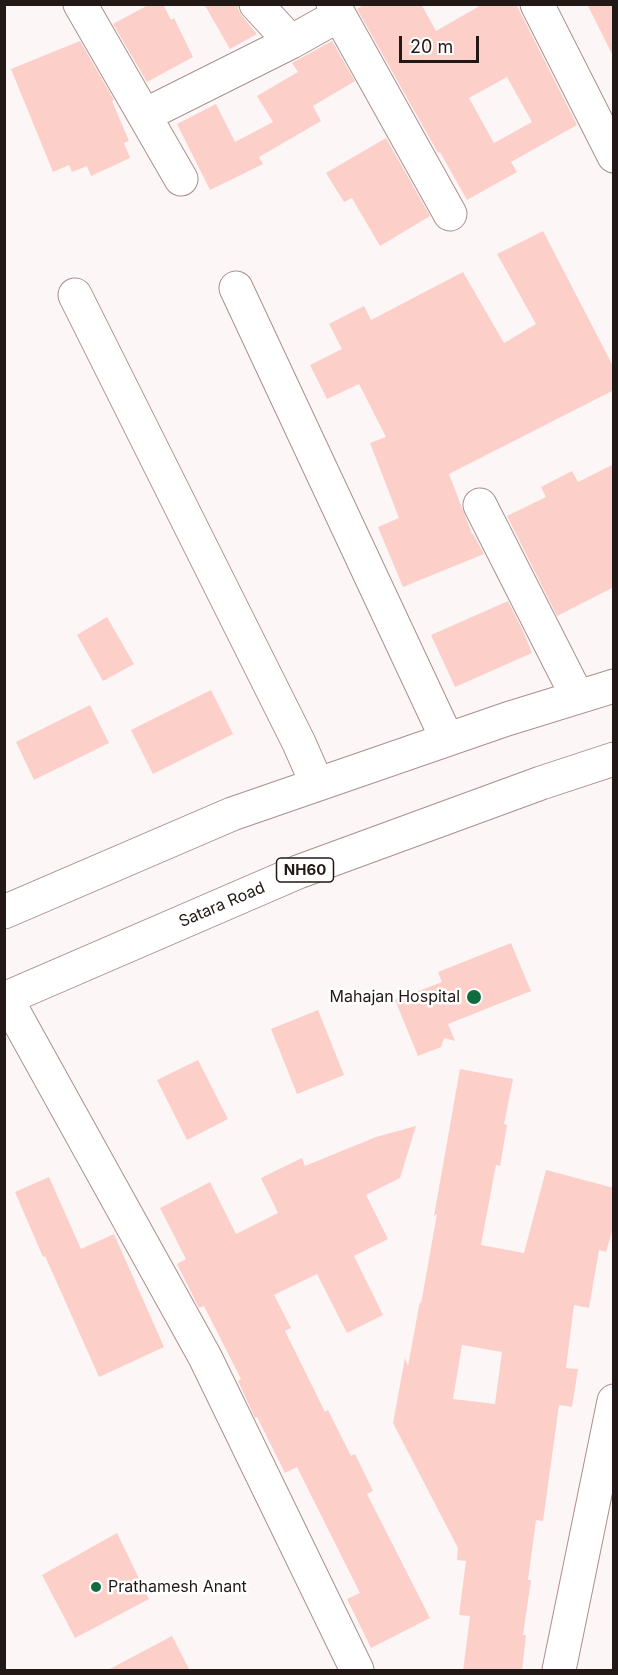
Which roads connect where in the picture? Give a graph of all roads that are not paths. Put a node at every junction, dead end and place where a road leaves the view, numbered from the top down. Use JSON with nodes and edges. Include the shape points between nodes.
{"nodes":[{"id":1,"x":80,"y":4,"type":"edge"},
{"id":2,"x":256,"y":4,"type":"edge"},
{"id":3,"x":537,"y":4,"type":"edge"},
{"id":4,"x":336,"y":10,"type":"edge"},
{"id":5,"x":291,"y":42,"type":"junction"},
{"id":6,"x":145,"y":115,"type":"junction"},
{"id":7,"x":614,"y":156,"type":"edge"},
{"id":8,"x":181,"y":179,"type":"dead end"},
{"id":9,"x":450,"y":213,"type":"dead end"},
{"id":10,"x":236,"y":288,"type":"dead end"},
{"id":11,"x":75,"y":295,"type":"dead end"},
{"id":12,"x":480,"y":505,"type":"dead end"},
{"id":13,"x":614,"y":686,"type":"edge"},
{"id":14,"x":577,"y":696,"type":"junction"},
{"id":15,"x":447,"y":739,"type":"junction"},
{"id":16,"x":614,"y":759,"type":"edge"},
{"id":17,"x":317,"y":784,"type":"junction"},
{"id":18,"x":4,"y":912,"type":"edge"},
{"id":19,"x":5,"y":999,"type":"edge"},
{"id":20,"x":614,"y":1401,"type":"edge"},
{"id":21,"x":357,"y":1671,"type":"edge"},
{"id":22,"x":559,"y":1671,"type":"edge"}],
"edges":[{"from":1,"to":6,"type":"main road"},
{"from":2,"to":5,"type":"main road"},
{"from":3,"to":7,"type":"main road"},
{"from":4,"to":5,"type":"main road"},
{"from":4,"to":9,"type":"main road"},
{"from":5,"to":6,"type":"main road"},
{"from":6,"to":8,"type":"main road"},
{"from":10,"to":15,"type":"main road"},
{"from":11,"to":17,"type":"main road"},
{"from":12,"to":14,"type":"main road"},
{"from":13,"to":14,"type":"main road"},
{"from":14,"to":15,"type":"main road"},
{"from":15,"to":17,"type":"main road"},
{"from":16,"to":19,"type":"main road","name":"Satara Road","number":"NH60","via":[[298,872]]},
{"from":17,"to":18,"type":"main road","via":[[232,814]]},
{"from":19,"to":21,"type":"main road","via":[[205,1357]]},
{"from":20,"to":22,"type":"main road"}]}
